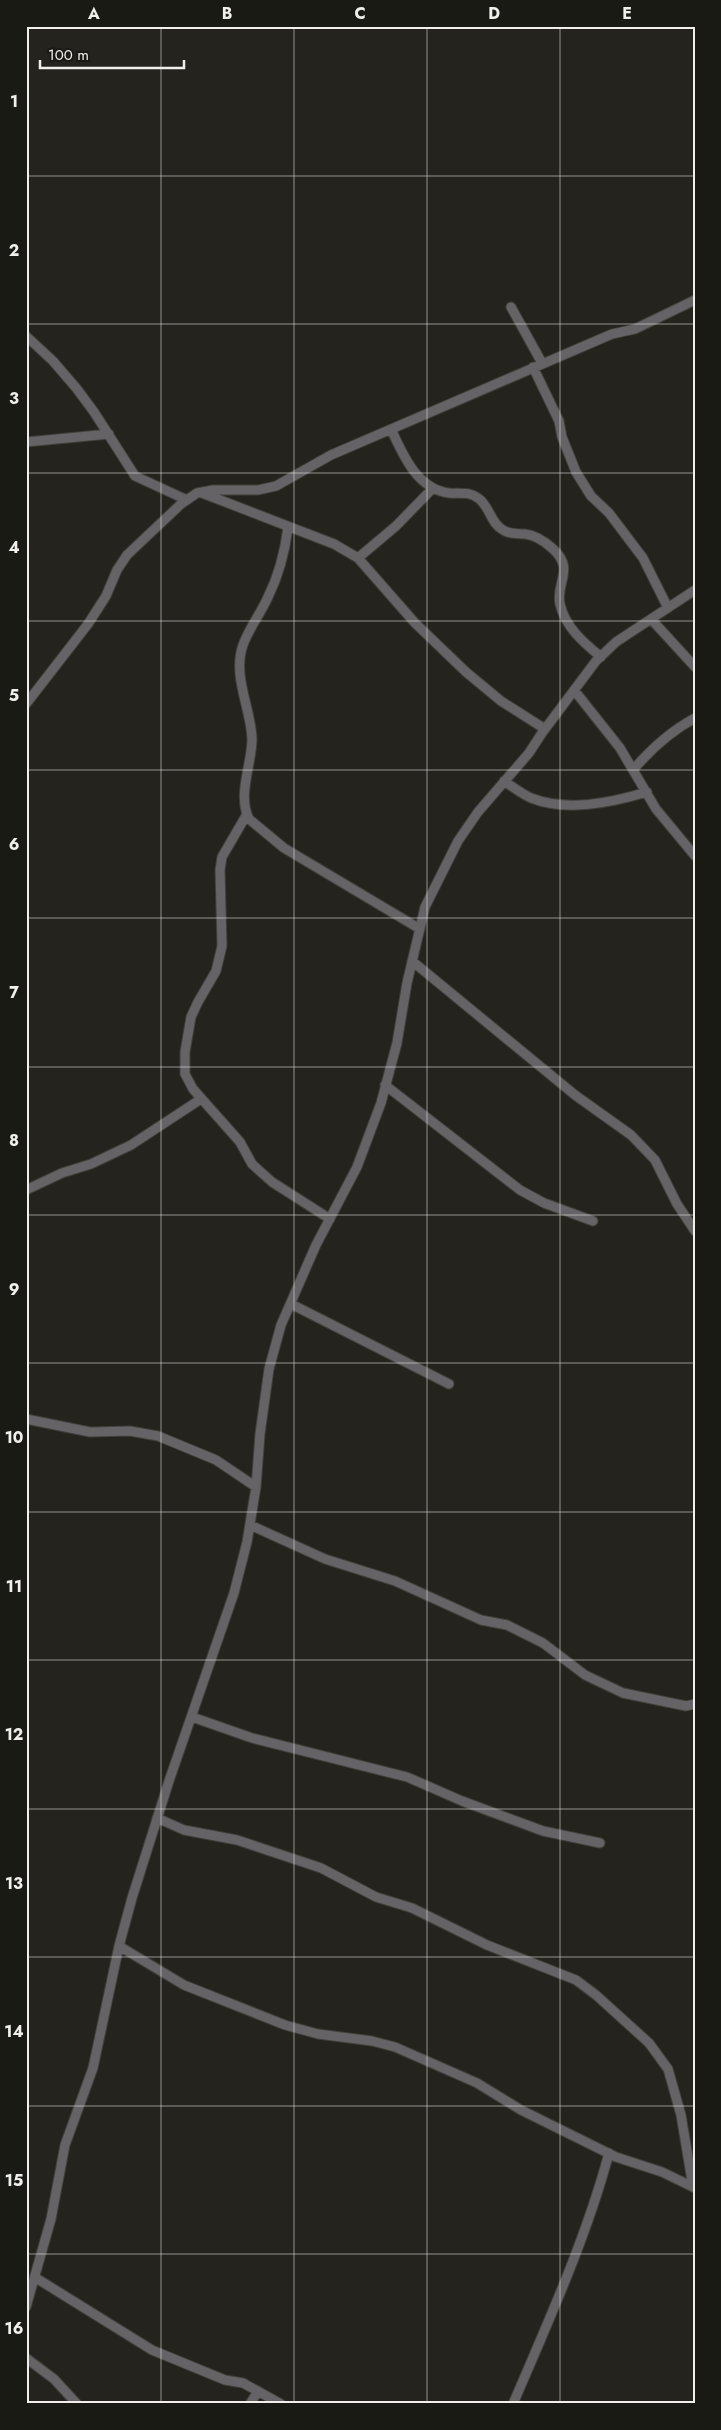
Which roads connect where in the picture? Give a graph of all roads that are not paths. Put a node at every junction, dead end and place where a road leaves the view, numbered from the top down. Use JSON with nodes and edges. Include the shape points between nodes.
{"nodes":[{"id":1,"x":695,"y":300,"type":"edge"},
{"id":2,"x":512,"y":306,"type":"dead end"},
{"id":3,"x":26,"y":336,"type":"edge"},
{"id":4,"x":542,"y":363,"type":"junction"},
{"id":5,"x":533,"y":367,"type":"junction"},
{"id":6,"x":391,"y":429,"type":"junction"},
{"id":7,"x":109,"y":434,"type":"junction"},
{"id":8,"x":26,"y":442,"type":"edge"},
{"id":9,"x":434,"y":488,"type":"junction"},
{"id":10,"x":200,"y":493,"type":"junction"},
{"id":11,"x":187,"y":500,"type":"junction"},
{"id":12,"x":288,"y":527,"type":"junction"},
{"id":13,"x":358,"y":558,"type":"junction"},
{"id":14,"x":695,"y":590,"type":"edge"},
{"id":15,"x":668,"y":608,"type":"junction"},
{"id":16,"x":651,"y":618,"type":"junction"},
{"id":17,"x":601,"y":657,"type":"junction"},
{"id":18,"x":695,"y":667,"type":"edge"},
{"id":19,"x":574,"y":690,"type":"junction"},
{"id":20,"x":26,"y":704,"type":"edge"},
{"id":21,"x":695,"y":718,"type":"edge"},
{"id":22,"x":545,"y":729,"type":"junction"},
{"id":23,"x":633,"y":770,"type":"junction"},
{"id":24,"x":504,"y":781,"type":"junction"},
{"id":25,"x":646,"y":792,"type":"junction"},
{"id":26,"x":247,"y":814,"type":"junction"},
{"id":27,"x":695,"y":856,"type":"edge"},
{"id":28,"x":420,"y":929,"type":"junction"},
{"id":29,"x":412,"y":961,"type":"junction"},
{"id":30,"x":385,"y":1085,"type":"junction"},
{"id":31,"x":201,"y":1099,"type":"junction"},
{"id":32,"x":26,"y":1190,"type":"edge"},
{"id":33,"x":330,"y":1218,"type":"junction"},
{"id":34,"x":594,"y":1221,"type":"dead end"},
{"id":35,"x":695,"y":1232,"type":"edge"},
{"id":36,"x":291,"y":1304,"type":"junction"},
{"id":37,"x":449,"y":1384,"type":"dead end"},
{"id":38,"x":26,"y":1419,"type":"edge"},
{"id":39,"x":256,"y":1487,"type":"junction"},
{"id":40,"x":250,"y":1525,"type":"junction"},
{"id":41,"x":695,"y":1704,"type":"edge"},
{"id":42,"x":192,"y":1718,"type":"junction"},
{"id":43,"x":157,"y":1818,"type":"junction"},
{"id":44,"x":600,"y":1843,"type":"dead end"},
{"id":45,"x":119,"y":1946,"type":"junction"},
{"id":46,"x":609,"y":2153,"type":"junction"},
{"id":47,"x":694,"y":2188,"type":"edge"},
{"id":48,"x":36,"y":2278,"type":"junction"},
{"id":49,"x":26,"y":2306,"type":"edge"},
{"id":50,"x":26,"y":2358,"type":"edge"},
{"id":51,"x":258,"y":2391,"type":"junction"},
{"id":52,"x":77,"y":2404,"type":"edge"},
{"id":53,"x":250,"y":2404,"type":"edge"},
{"id":54,"x":281,"y":2404,"type":"edge"},
{"id":55,"x":513,"y":2404,"type":"edge"}],
"edges":[{"from":1,"to":4,"type":"street","via":[[635,329],[612,334]]},
{"from":2,"to":4,"type":"street"},
{"from":3,"to":7,"type":"street","via":[[77,389]]},
{"from":4,"to":5,"type":"street"},
{"from":5,"to":6,"type":"street"},
{"from":5,"to":15,"type":"street","via":[[559,420],[576,472],[591,496],[609,513],[643,558]]},
{"from":6,"to":9,"type":"street","via":[[413,471]]},
{"from":6,"to":10,"type":"street","via":[[331,455],[276,486]]},
{"from":7,"to":8,"type":"street"},
{"from":7,"to":11,"type":"street","via":[[135,476]]},
{"from":9,"to":13,"type":"street"},
{"from":9,"to":17,"type":"street","via":[[471,494],[481,499],[493,522],[504,531],[533,536],[554,550],[562,562],[565,576],[559,603],[568,624]]},
{"from":10,"to":11,"type":"street"},
{"from":10,"to":12,"type":"street"},
{"from":11,"to":20,"type":"street","via":[[126,556],[88,624]]},
{"from":12,"to":13,"type":"street","via":[[334,544]]},
{"from":12,"to":26,"type":"street","via":[[286,548],[269,595],[243,645],[241,682],[252,739],[245,789]]},
{"from":13,"to":22,"type":"street","via":[[415,623],[466,672],[517,712]]},
{"from":14,"to":15,"type":"street"},
{"from":15,"to":16,"type":"street"},
{"from":16,"to":17,"type":"street","via":[[616,642]]},
{"from":16,"to":18,"type":"street"},
{"from":17,"to":19,"type":"street"},
{"from":19,"to":22,"type":"street"},
{"from":19,"to":23,"type":"street","via":[[620,748]]},
{"from":21,"to":23,"type":"street","via":[[671,734]]},
{"from":22,"to":24,"type":"street"},
{"from":23,"to":25,"type":"street"},
{"from":24,"to":25,"type":"street","via":[[529,797],[562,804],[605,802]]},
{"from":24,"to":28,"type":"street","via":[[458,841],[425,907]]},
{"from":25,"to":27,"type":"street"},
{"from":26,"to":28,"type":"street","via":[[284,848]]},
{"from":26,"to":31,"type":"street","via":[[222,857],[222,946],[216,971],[191,1017],[188,1034],[185,1074]]},
{"from":28,"to":29,"type":"street"},
{"from":29,"to":30,"type":"street","via":[[397,1042]]},
{"from":29,"to":35,"type":"street","via":[[575,1095],[631,1135],[655,1160]]},
{"from":30,"to":33,"type":"street","via":[[357,1167]]},
{"from":30,"to":34,"type":"street","via":[[520,1190],[544,1203]]},
{"from":31,"to":32,"type":"street","via":[[130,1144]]},
{"from":31,"to":33,"type":"street","via":[[240,1142],[258,1170]]},
{"from":33,"to":36,"type":"street"},
{"from":36,"to":37,"type":"street"},
{"from":36,"to":39,"type":"street","via":[[269,1369]]},
{"from":38,"to":39,"type":"street","via":[[90,1432],[130,1431],[158,1436],[216,1460]]},
{"from":39,"to":40,"type":"street"},
{"from":40,"to":41,"type":"street","via":[[325,1559],[395,1581],[481,1620],[507,1625],[543,1642],[585,1675],[623,1693],[686,1706]]},
{"from":40,"to":42,"type":"street","via":[[234,1593]]},
{"from":42,"to":43,"type":"street"},
{"from":42,"to":44,"type":"street","via":[[252,1738],[407,1777],[543,1831]]},
{"from":43,"to":45,"type":"street"},
{"from":43,"to":47,"type":"street","via":[[184,1830],[237,1840],[321,1868],[376,1898],[412,1908],[487,1945],[576,1980],[649,2043],[668,2069],[681,2114]]},
{"from":45,"to":46,"type":"street","via":[[184,1985],[285,2025],[395,2047],[477,2083],[521,2110]]},
{"from":45,"to":48,"type":"street","via":[[93,2068],[65,2145]]},
{"from":46,"to":47,"type":"street","via":[[662,2172]]},
{"from":46,"to":55,"type":"street","via":[[579,2242]]},
{"from":48,"to":49,"type":"street"},
{"from":48,"to":51,"type":"street","via":[[152,2350]]},
{"from":50,"to":52,"type":"street","via":[[54,2379]]},
{"from":51,"to":53,"type":"street"},
{"from":51,"to":54,"type":"street"}]}
